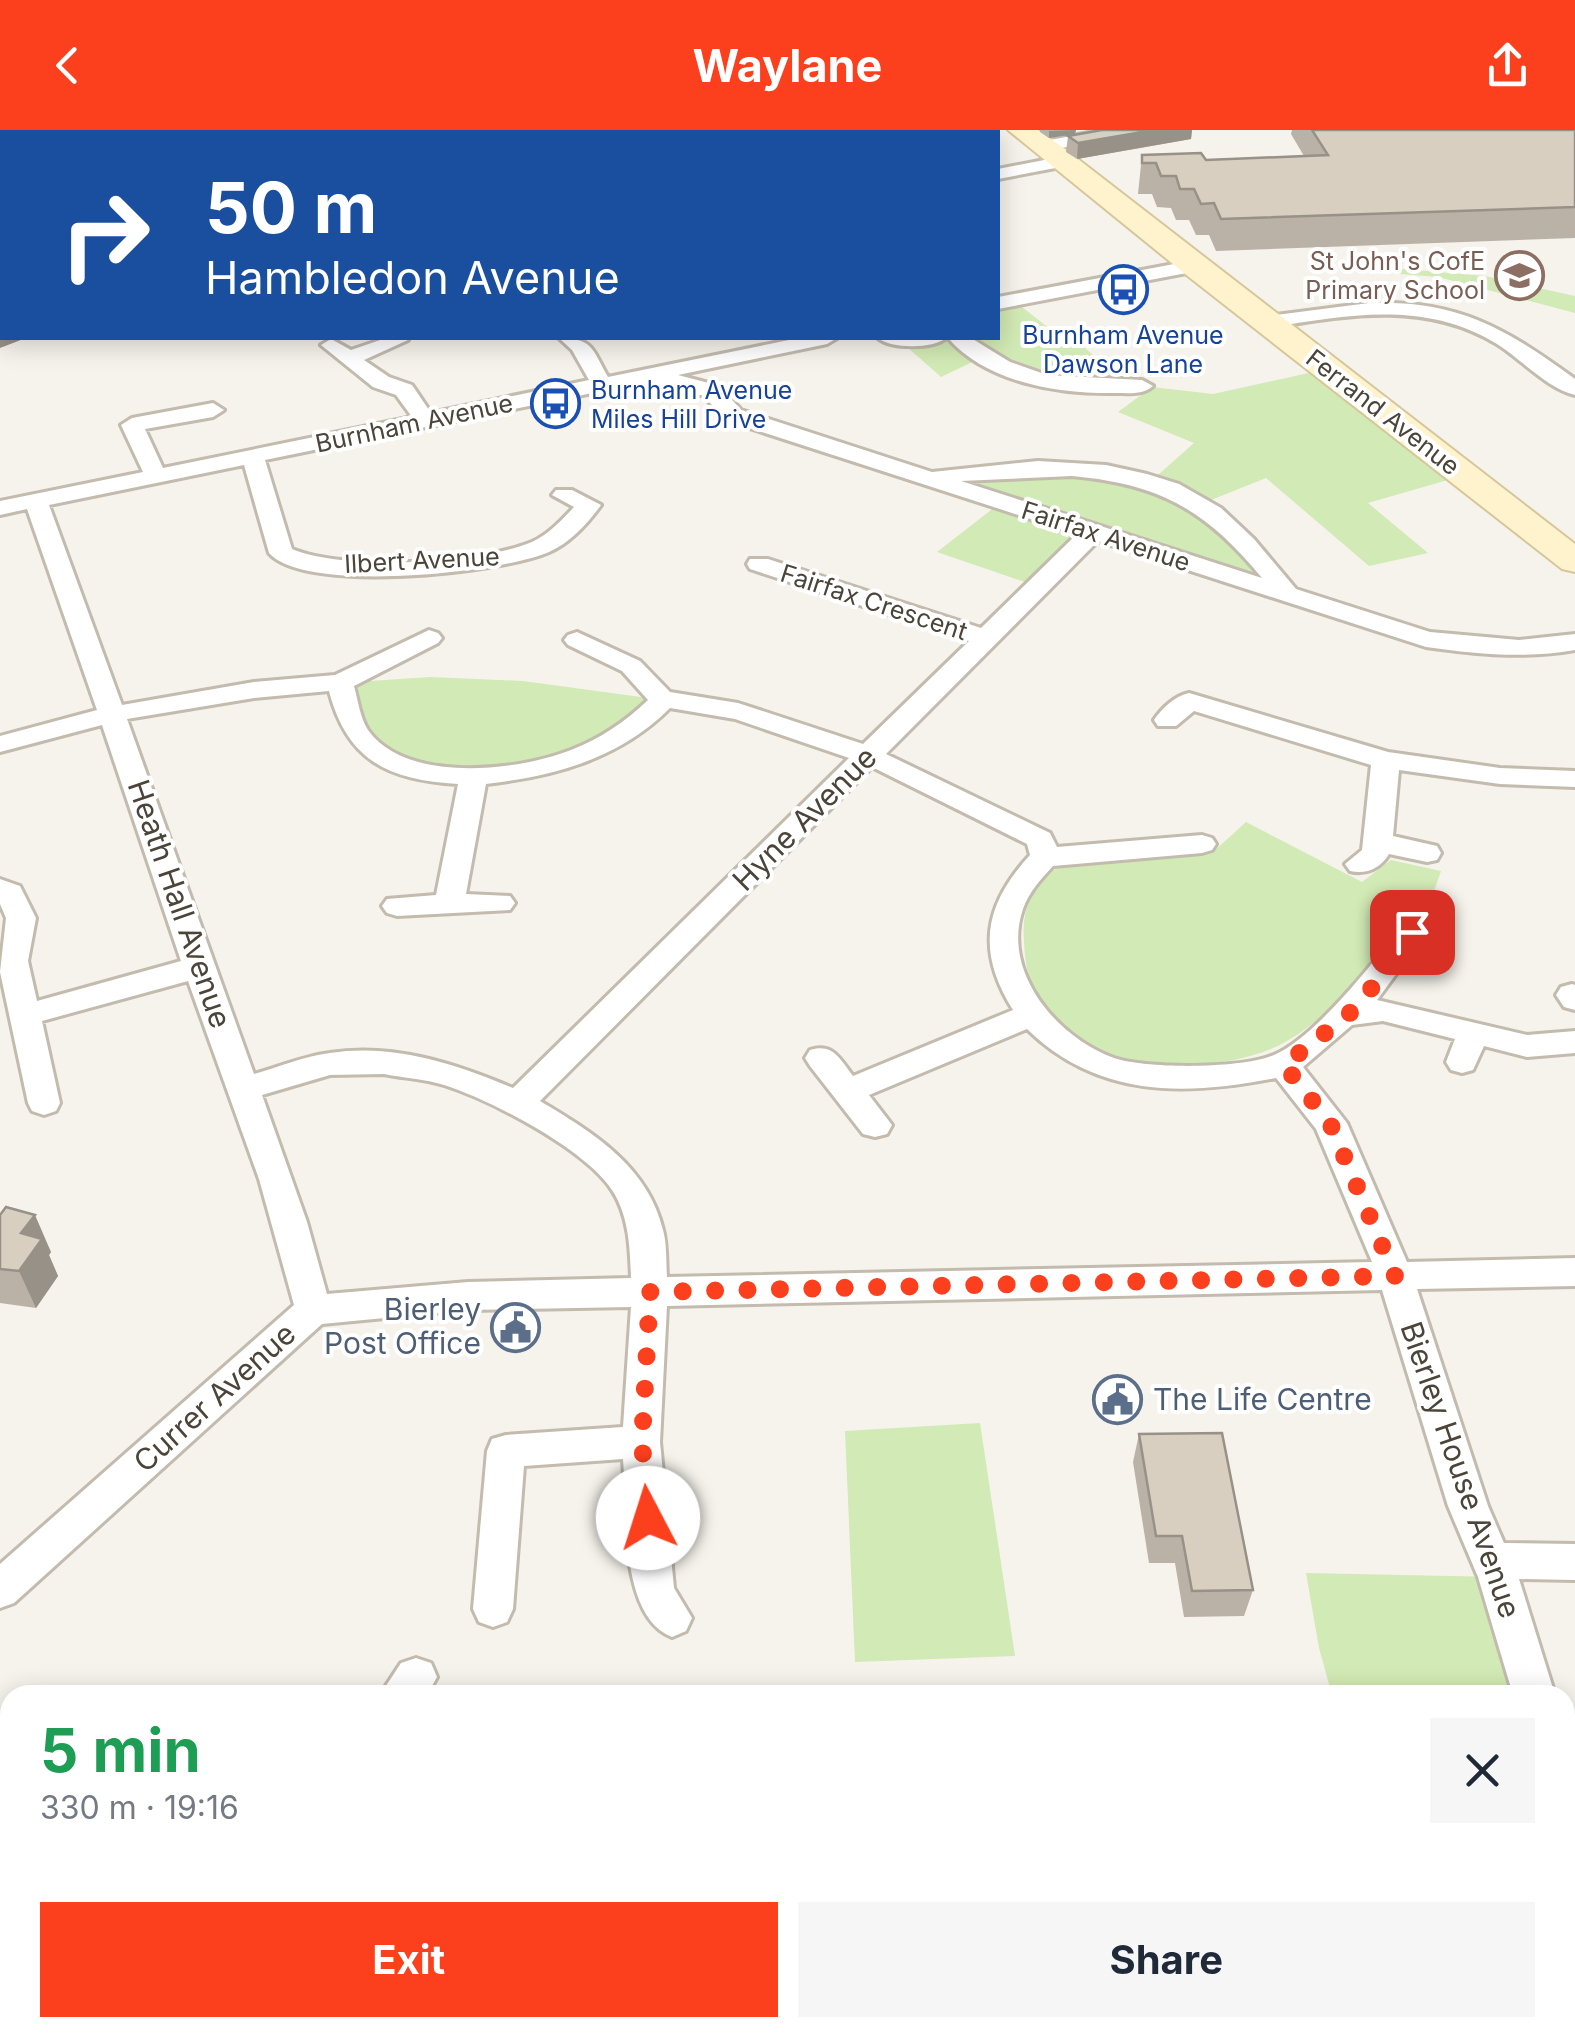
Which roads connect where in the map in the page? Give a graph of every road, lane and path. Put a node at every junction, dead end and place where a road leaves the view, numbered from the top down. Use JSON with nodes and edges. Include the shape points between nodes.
{"nodes":[{"id":1,"x":1134,"y":130,"type":"edge"},
{"id":2,"x":1043,"y":146,"type":"edge"},
{"id":3,"x":1000,"y":173,"type":"edge"},
{"id":4,"x":1190,"y":267,"type":"junction"},
{"id":5,"x":1005,"y":302,"type":"edge"},
{"id":6,"x":1000,"y":319,"type":"edge"},
{"id":7,"x":1268,"y":322,"type":"junction"},
{"id":8,"x":398,"y":340,"type":"dead end"},
{"id":9,"x":572,"y":340,"type":"edge"},
{"id":10,"x":818,"y":340,"type":"edge"},
{"id":11,"x":961,"y":340,"type":"edge"},
{"id":12,"x":728,"y":359,"type":"junction"},
{"id":13,"x":655,"y":374,"type":"junction"},
{"id":14,"x":604,"y":386,"type":"junction"},
{"id":15,"x":1142,"y":386,"type":"dead end"},
{"id":16,"x":1575,"y":389,"type":"edge"},
{"id":17,"x":712,"y":391,"type":"junction"},
{"id":18,"x":213,"y":409,"type":"dead end"},
{"id":19,"x":426,"y":420,"type":"junction"},
{"id":20,"x":132,"y":426,"type":"junction"},
{"id":21,"x":103,"y":432,"type":"dead end"},
{"id":22,"x":253,"y":456,"type":"junction"},
{"id":23,"x":156,"y":476,"type":"junction"},
{"id":24,"x":929,"y":479,"type":"junction"},
{"id":25,"x":564,"y":495,"type":"dead end"},
{"id":26,"x":612,"y":497,"type":"dead end"},
{"id":27,"x":36,"y":501,"type":"junction"},
{"id":28,"x":588,"y":505,"type":"junction"},
{"id":29,"x":0,"y":508,"type":"edge"},
{"id":30,"x":1092,"y":533,"type":"junction"},
{"id":31,"x":1571,"y":553,"type":"edge"},
{"id":32,"x":759,"y":564,"type":"dead end"},
{"id":33,"x":1284,"y":592,"type":"junction"},
{"id":34,"x":429,"y":638,"type":"dead end"},
{"id":35,"x":989,"y":639,"type":"junction"},
{"id":36,"x":577,"y":640,"type":"dead end"},
{"id":37,"x":1575,"y":642,"type":"edge"},
{"id":38,"x":340,"y":683,"type":"junction"},
{"id":39,"x":663,"y":700,"type":"junction"},
{"id":40,"x":114,"y":711,"type":"junction"},
{"id":41,"x":1166,"y":720,"type":"dead end"},
{"id":42,"x":0,"y":744,"type":"edge"},
{"id":43,"x":870,"y":755,"type":"junction"},
{"id":44,"x":1385,"y":760,"type":"junction"},
{"id":45,"x":473,"y":777,"type":"junction"},
{"id":46,"x":1575,"y":779,"type":"edge"},
{"id":47,"x":1202,"y":844,"type":"dead end"},
{"id":48,"x":1427,"y":853,"type":"dead end"},
{"id":49,"x":1045,"y":857,"type":"junction"},
{"id":50,"x":0,"y":889,"type":"edge"},
{"id":51,"x":449,"y":904,"type":"junction"},
{"id":52,"x":500,"y":904,"type":"dead end"},
{"id":53,"x":397,"y":906,"type":"dead end"},
{"id":54,"x":1412,"y":932,"type":"dead end"},
{"id":55,"x":199,"y":967,"type":"junction"},
{"id":56,"x":26,"y":1015,"type":"junction"},
{"id":57,"x":1348,"y":1015,"type":"junction"},
{"id":58,"x":1031,"y":1016,"type":"junction"},
{"id":59,"x":1575,"y":1042,"type":"edge"},
{"id":60,"x":822,"y":1058,"type":"dead end"},
{"id":61,"x":1284,"y":1065,"type":"junction"},
{"id":62,"x":243,"y":1089,"type":"junction"},
{"id":63,"x":847,"y":1090,"type":"junction"},
{"id":64,"x":44,"y":1103,"type":"dead end"},
{"id":65,"x":518,"y":1103,"type":"junction"},
{"id":66,"x":874,"y":1125,"type":"dead end"},
{"id":67,"x":1575,"y":1272,"type":"edge"},
{"id":68,"x":1395,"y":1276,"type":"junction"},
{"id":69,"x":650,"y":1292,"type":"junction"},
{"id":70,"x":313,"y":1310,"type":"junction"},
{"id":71,"x":642,"y":1442,"type":"junction"},
{"id":72,"x":1492,"y":1561,"type":"junction"},
{"id":73,"x":1575,"y":1562,"type":"edge"},
{"id":74,"x":0,"y":1590,"type":"edge"},
{"id":75,"x":493,"y":1610,"type":"dead end"},
{"id":76,"x":672,"y":1618,"type":"dead end"},
{"id":77,"x":1531,"y":1685,"type":"edge"}],
"edges":[{"from":1,"to":2,"type":"street"},
{"from":2,"to":3,"type":"street"},
{"from":2,"to":4,"type":"street","name":"Ferrand Avenue"},
{"from":4,"to":5,"type":"street"},
{"from":4,"to":7,"type":"street","name":"Ferrand Avenue"},
{"from":5,"to":6,"type":"street","via":[[1013,306]]},
{"from":7,"to":16,"type":"street","via":[[1334,311],[1448,314],[1526,354]]},
{"from":7,"to":31,"type":"street","name":"Ferrand Avenue"},
{"from":8,"to":19,"type":"street","via":[[339,352],[404,390]]},
{"from":9,"to":14,"type":"street"},
{"from":10,"to":12,"type":"street","name":"Burnham Avenue"},
{"from":11,"to":15,"type":"street","via":[[1014,374],[1053,385]]},
{"from":12,"to":13,"type":"street","name":"Burnham Avenue"},
{"from":12,"to":17,"type":"street"},
{"from":13,"to":14,"type":"street","name":"Burnham Avenue"},
{"from":13,"to":17,"type":"street","name":"Fairfax Avenue"},
{"from":14,"to":19,"type":"street","name":"Burnham Avenue"},
{"from":17,"to":24,"type":"street","name":"Fairfax Avenue","via":[[733,415]]},
{"from":18,"to":20,"type":"street"},
{"from":19,"to":22,"type":"street","name":"Burnham Avenue"},
{"from":20,"to":21,"type":"street"},
{"from":20,"to":23,"type":"street"},
{"from":22,"to":23,"type":"street","name":"Burnham Avenue"},
{"from":22,"to":28,"type":"street","name":"Ilbert Avenue","via":[[281,553],[312,565],[499,559],[560,536]]},
{"from":23,"to":27,"type":"street","name":"Burnham Avenue"},
{"from":24,"to":30,"type":"street","name":"Fairfax Avenue"},
{"from":24,"to":33,"type":"street","name":"Fairfax Avenue","via":[[1071,468],[1150,482],[1200,504],[1248,545]]},
{"from":25,"to":28,"type":"street"},
{"from":26,"to":28,"type":"street","name":"Ilbert Avenue"},
{"from":27,"to":29,"type":"street","name":"Burnham Avenue"},
{"from":27,"to":40,"type":"street","name":"Heath Hall Avenue"},
{"from":30,"to":33,"type":"street","name":"Fairfax Avenue"},
{"from":30,"to":35,"type":"street","name":"Hyne Avenue"},
{"from":32,"to":35,"type":"street","name":"Fairfax Crescent"},
{"from":33,"to":37,"type":"street","name":"Fairfax Avenue","via":[[1426,639],[1552,647]]},
{"from":34,"to":38,"type":"street"},
{"from":35,"to":43,"type":"street","name":"Hyne Avenue"},
{"from":36,"to":39,"type":"street","via":[[632,666]]},
{"from":38,"to":40,"type":"street"},
{"from":38,"to":45,"type":"street","via":[[355,732],[382,759],[431,774]]},
{"from":39,"to":43,"type":"street","via":[[756,716]]},
{"from":39,"to":45,"type":"street","via":[[648,716],[569,760]]},
{"from":40,"to":42,"type":"street"},
{"from":40,"to":55,"type":"street","name":"Heath Hall Avenue"},
{"from":41,"to":44,"type":"street","via":[[1196,692]]},
{"from":43,"to":49,"type":"street","via":[[1040,839]]},
{"from":43,"to":65,"type":"street","name":"Hyne Avenue"},
{"from":44,"to":46,"type":"street"},
{"from":44,"to":48,"type":"street","via":[[1386,812],[1369,853]]},
{"from":45,"to":51,"type":"street"},
{"from":47,"to":49,"type":"street"},
{"from":49,"to":58,"type":"street","via":[[1021,882],[1003,931]]},
{"from":50,"to":56,"type":"street","via":[[10,893],[20,918],[12,961]]},
{"from":51,"to":52,"type":"street"},
{"from":51,"to":53,"type":"street"},
{"from":54,"to":57,"type":"street"},
{"from":55,"to":56,"type":"street"},
{"from":55,"to":62,"type":"street","name":"Heath Hall Avenue"},
{"from":56,"to":64,"type":"street"},
{"from":57,"to":59,"type":"street","via":[[1383,1010],[1468,1048]]},
{"from":57,"to":61,"type":"street"},
{"from":58,"to":61,"type":"street","via":[[1074,1053],[1120,1071],[1224,1077]]},
{"from":58,"to":63,"type":"street"},
{"from":60,"to":63,"type":"street"},
{"from":61,"to":68,"type":"street","name":"Bierley House Avenue","via":[[1330,1123]]},
{"from":62,"to":65,"type":"street","via":[[330,1064],[384,1063],[449,1074]]},
{"from":62,"to":70,"type":"street","name":"Heath Hall Avenue","via":[[300,1244]]},
{"from":63,"to":66,"type":"street"},
{"from":65,"to":69,"type":"street","via":[[575,1137],[624,1181],[646,1229]]},
{"from":67,"to":68,"type":"street","name":"Currer Avenue"},
{"from":68,"to":69,"type":"street","name":"Currer Avenue"},
{"from":68,"to":72,"type":"street","name":"Bierley House Avenue"},
{"from":69,"to":70,"type":"street","name":"Currer Avenue","via":[[468,1296]]},
{"from":69,"to":71,"type":"street"},
{"from":70,"to":74,"type":"street","name":"Currer Avenue"},
{"from":71,"to":75,"type":"street","via":[[496,1450]]},
{"from":71,"to":76,"type":"street","via":[[654,1593]]},
{"from":72,"to":73,"type":"street"},
{"from":72,"to":77,"type":"street","name":"Bierley House Avenue"}]}
